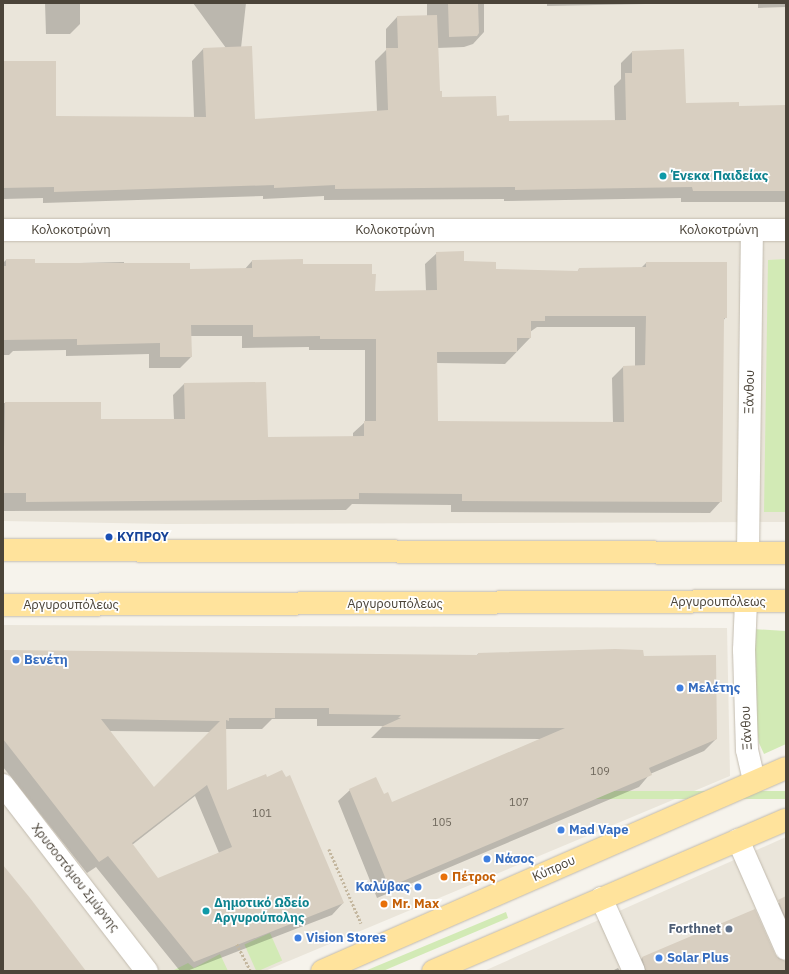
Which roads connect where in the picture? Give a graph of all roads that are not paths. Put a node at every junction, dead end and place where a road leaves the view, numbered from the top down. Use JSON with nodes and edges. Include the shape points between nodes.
{"nodes":[{"id":1,"x":3,"y":230,"type":"edge"},
{"id":2,"x":752,"y":230,"type":"junction"},
{"id":3,"x":786,"y":230,"type":"edge"},
{"id":4,"x":3,"y":550,"type":"edge"},
{"id":5,"x":748,"y":553,"type":"junction"},
{"id":6,"x":786,"y":553,"type":"edge"},
{"id":7,"x":786,"y":601,"type":"edge"},
{"id":8,"x":746,"y":602,"type":"junction"},
{"id":9,"x":3,"y":605,"type":"edge"},
{"id":10,"x":786,"y":768,"type":"edge"},
{"id":11,"x":754,"y":781,"type":"junction"},
{"id":12,"x":3,"y":784,"type":"edge"},
{"id":13,"x":786,"y":820,"type":"edge"},
{"id":14,"x":738,"y":840,"type":"junction"},
{"id":15,"x":601,"y":898,"type":"junction"},
{"id":16,"x":786,"y":949,"type":"edge"},
{"id":17,"x":465,"y":963,"type":"edge"},
{"id":18,"x":147,"y":971,"type":"edge"},
{"id":19,"x":322,"y":971,"type":"edge"},
{"id":20,"x":433,"y":971,"type":"edge"},
{"id":21,"x":634,"y":971,"type":"edge"}],
"edges":[{"from":1,"to":2,"type":"street","name":"Κολοκοτρώνη"},
{"from":2,"to":3,"type":"street","name":"Κολοκοτρώνη"},
{"from":2,"to":5,"type":"street","name":"Ξάνθου"},
{"from":4,"to":5,"type":"main road"},
{"from":5,"to":6,"type":"main road"},
{"from":7,"to":8,"type":"main road","name":"Αργυρουπόλεως"},
{"from":8,"to":9,"type":"main road","name":"Αργυρουπόλεως"},
{"from":8,"to":11,"type":"street","name":"Ξάνθου","via":[[746,750]]},
{"from":10,"to":11,"type":"main road","name":"Κύπρου"},
{"from":11,"to":19,"type":"main road","name":"Κύπρου"},
{"from":12,"to":18,"type":"street","name":"Χρυσοστόμου Σμύρνης"},
{"from":13,"to":14,"type":"main road"},
{"from":14,"to":15,"type":"main road"},
{"from":14,"to":16,"type":"street"},
{"from":15,"to":17,"type":"main road"},
{"from":15,"to":21,"type":"street"},
{"from":17,"to":20,"type":"main road"}]}
